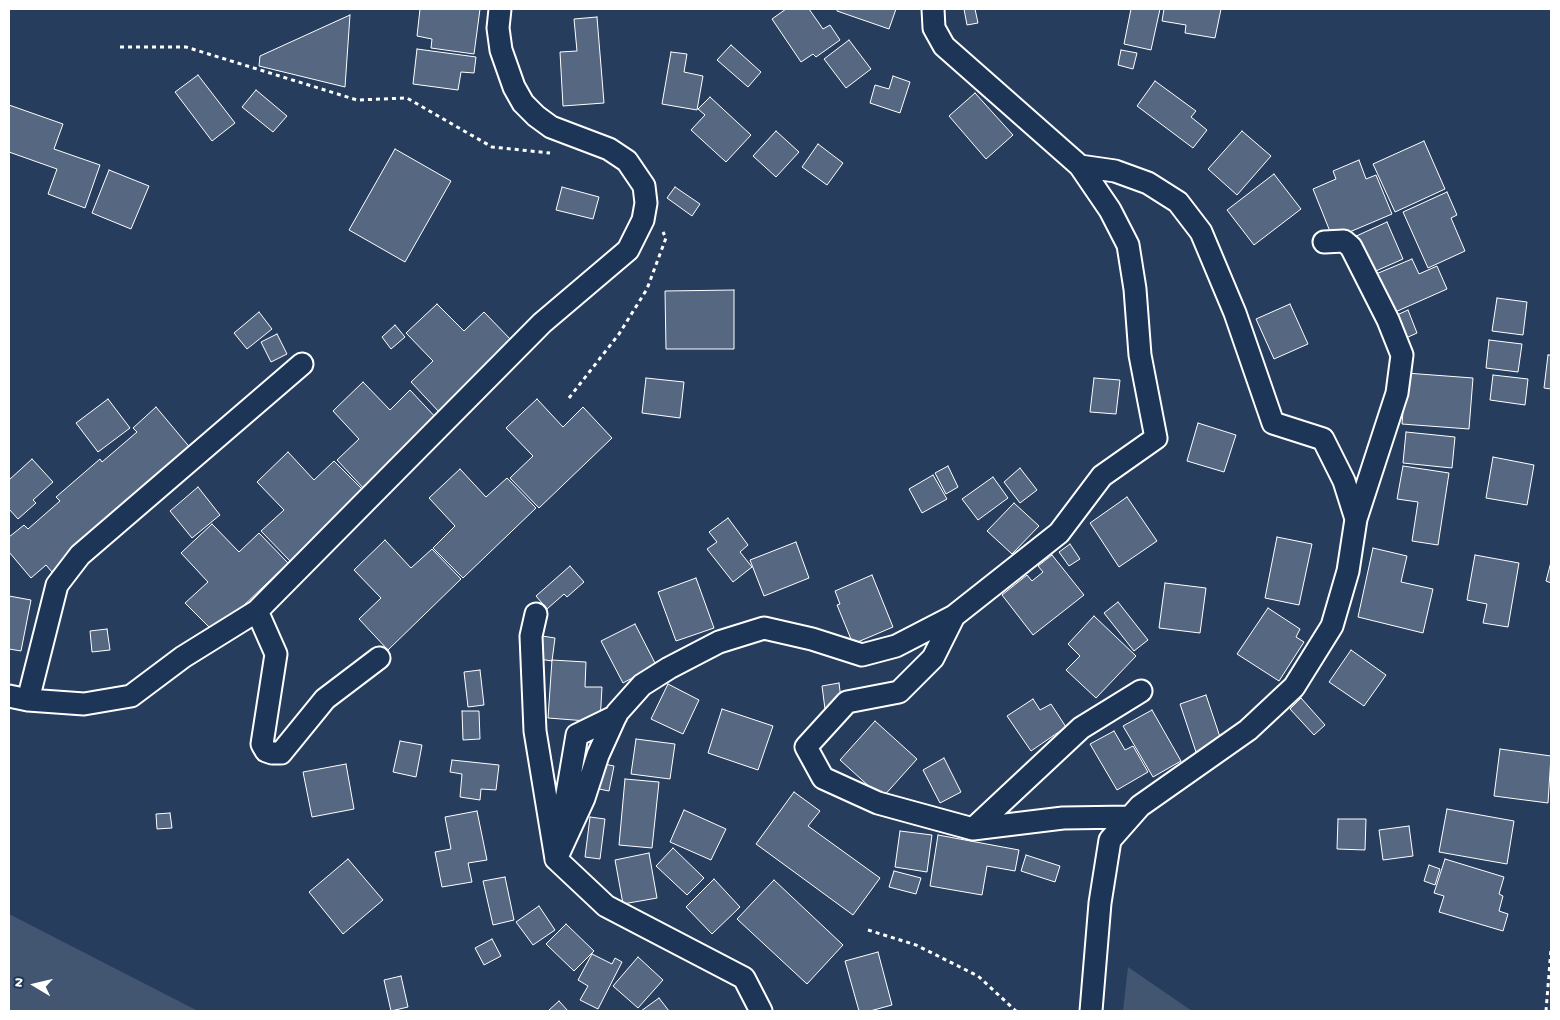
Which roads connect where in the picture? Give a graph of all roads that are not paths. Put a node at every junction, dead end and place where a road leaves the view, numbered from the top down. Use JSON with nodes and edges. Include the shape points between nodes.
{"nodes":[{"id":1,"x":500,"y":9,"type":"edge"},
{"id":2,"x":933,"y":9,"type":"edge"},
{"id":3,"x":1080,"y":166,"type":"junction"},
{"id":4,"x":1324,"y":242,"type":"dead end"},
{"id":5,"x":302,"y":364,"type":"dead end"},
{"id":6,"x":1356,"y":519,"type":"junction"},
{"id":7,"x":257,"y":611,"type":"junction"},
{"id":8,"x":536,"y":614,"type":"dead end"},
{"id":9,"x":954,"y":616,"type":"junction"},
{"id":10,"x":379,"y":658,"type":"dead end"},
{"id":11,"x":1140,"y":691,"type":"dead end"},
{"id":12,"x":18,"y":698,"type":"edge"},
{"id":13,"x":1130,"y":817,"type":"junction"},
{"id":14,"x":973,"y":829,"type":"junction"},
{"id":15,"x":556,"y":859,"type":"junction"},
{"id":16,"x":761,"y":1011,"type":"edge"},
{"id":17,"x":1091,"y":1011,"type":"edge"}],
"edges":[{"from":1,"to":7,"type":"street","via":[[501,50],[523,103],[550,127],[609,149],[627,161],[644,186],[646,203],[637,236],[616,263],[535,330]]},
{"from":2,"to":3,"type":"street","via":[[934,28],[944,46]]},
{"from":3,"to":6,"type":"street","via":[[1115,171],[1148,183],[1178,202],[1201,232],[1235,313],[1273,423],[1323,439],[1344,481]]},
{"from":3,"to":9,"type":"street","via":[[1110,210],[1128,245],[1140,355],[1156,438],[1102,476],[1059,533]]},
{"from":4,"to":6,"type":"street","via":[[1344,241],[1351,247],[1402,355],[1397,394]]},
{"from":5,"to":12,"type":"street","via":[[80,555],[57,585]]},
{"from":6,"to":13,"type":"street","via":[[1348,571],[1332,626],[1294,687],[1248,730],[1140,806]]},
{"from":7,"to":10,"type":"street","via":[[276,654],[262,744],[266,751],[281,753],[325,698]]},
{"from":7,"to":12,"type":"street","via":[[183,657],[131,696],[84,704]]},
{"from":8,"to":15,"type":"street","via":[[532,636],[535,731]]},
{"from":9,"to":14,"type":"street","via":[[932,658],[899,692],[847,702],[806,747],[823,778],[878,803]]},
{"from":9,"to":15,"type":"street","via":[[896,646],[862,655],[764,628],[718,642],[642,684],[616,716],[577,735]]},
{"from":11,"to":14,"type":"street","via":[[1081,728]]},
{"from":13,"to":14,"type":"street","via":[[1063,818]]},
{"from":13,"to":17,"type":"street","via":[[1110,840],[1100,903]]},
{"from":15,"to":16,"type":"street","via":[[606,906],[744,978]]}]}
